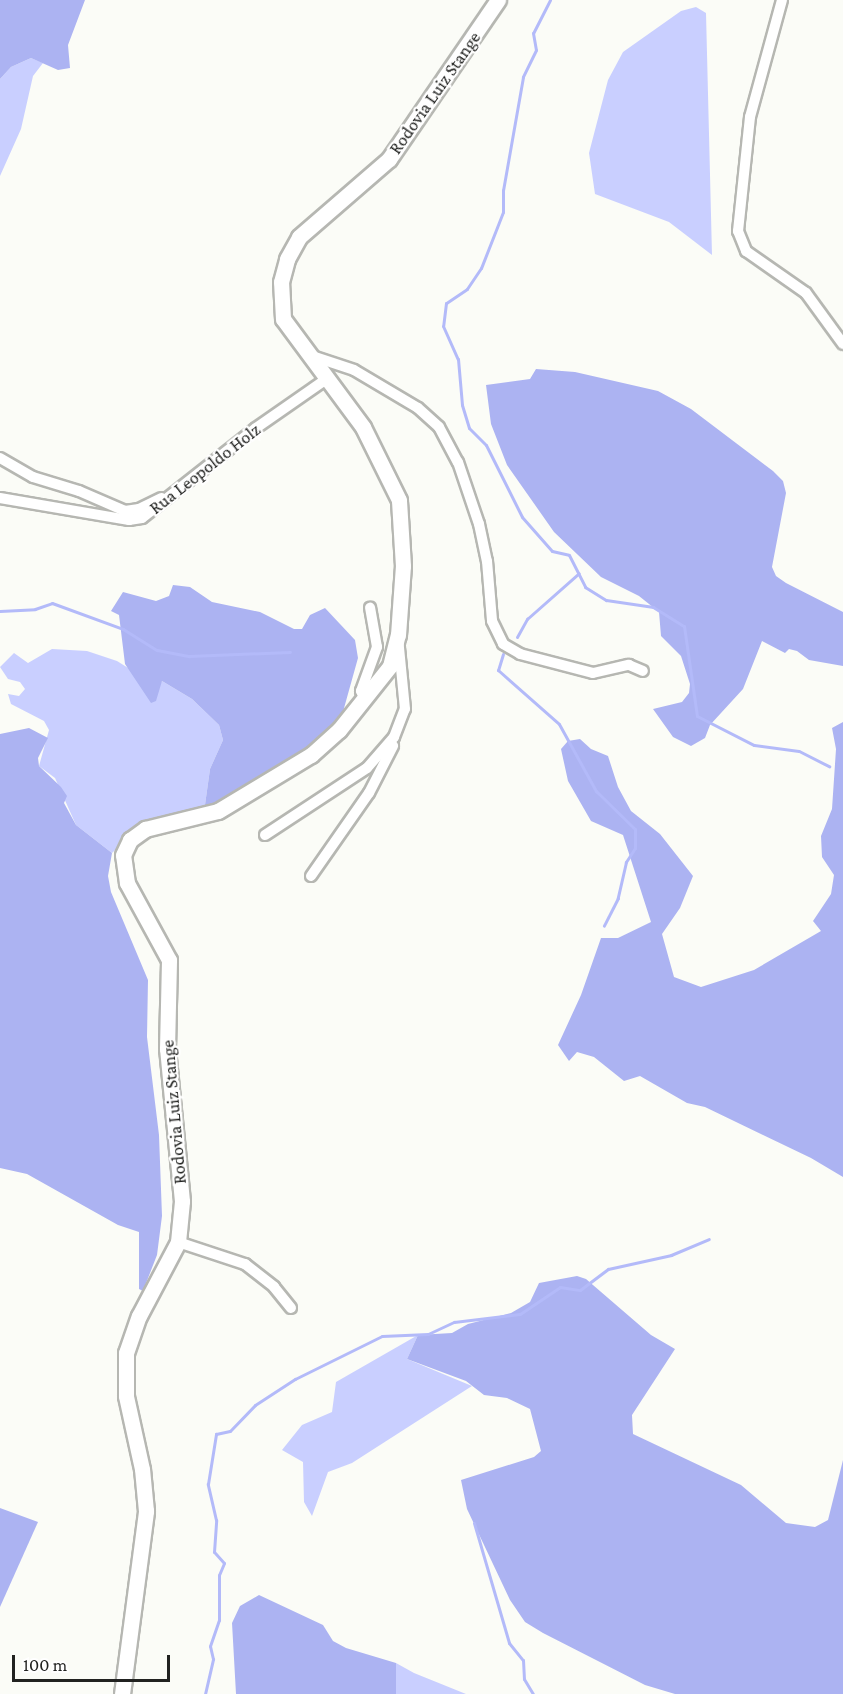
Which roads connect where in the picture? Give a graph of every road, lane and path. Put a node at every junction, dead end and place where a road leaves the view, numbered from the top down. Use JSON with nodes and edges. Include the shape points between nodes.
{"nodes":[{"id":1,"x":498,"y":0,"type":"edge"},
{"id":2,"x":782,"y":0,"type":"edge"},
{"id":3,"x":843,"y":344,"type":"edge"},
{"id":4,"x":308,"y":355,"type":"junction"},
{"id":5,"x":328,"y":378,"type":"junction"},
{"id":6,"x":0,"y":458,"type":"edge"},
{"id":7,"x":187,"y":483,"type":"junction"},
{"id":8,"x":0,"y":498,"type":"edge"},
{"id":9,"x":370,"y":609,"type":"dead end"},
{"id":10,"x":398,"y":635,"type":"junction"},
{"id":11,"x":643,"y":670,"type":"dead end"},
{"id":12,"x":366,"y":699,"type":"junction"},
{"id":13,"x":394,"y":737,"type":"junction"},
{"id":14,"x":265,"y":835,"type":"dead end"},
{"id":15,"x":311,"y":876,"type":"dead end"},
{"id":16,"x":178,"y":1242,"type":"junction"},
{"id":17,"x":291,"y":1308,"type":"dead end"},
{"id":18,"x":122,"y":1694,"type":"edge"}],
"edges":[{"from":1,"to":4,"type":"street","name":"Rodovia Luiz Stange","via":[[408,136],[374,174],[310,224],[287,259],[280,302],[283,319]]},
{"from":2,"to":3,"type":"street","via":[[750,117],[738,231],[746,251],[806,293]]},
{"from":4,"to":5,"type":"street","name":"Rodovia Luiz Stange"},
{"from":4,"to":11,"type":"street","via":[[354,370],[418,408],[439,427],[458,462],[479,525],[487,561],[492,621],[503,644],[520,654],[593,673],[629,665]]},
{"from":5,"to":7,"type":"street","name":"Rua Leopoldo Holz"},
{"from":5,"to":10,"type":"street","name":"Rodovia Luiz Stange","via":[[363,428],[399,500],[403,566]]},
{"from":6,"to":7,"type":"street","via":[[33,477],[125,511],[153,503]]},
{"from":7,"to":8,"type":"street","name":"Rua Leopoldo Holz","via":[[157,509],[129,520]]},
{"from":9,"to":12,"type":"street","via":[[377,646],[361,691]]},
{"from":10,"to":12,"type":"street","name":"Rodovia Luiz Stange","via":[[390,666]]},
{"from":10,"to":13,"type":"street","via":[[405,709]]},
{"from":12,"to":16,"type":"street","name":"Rodovia Luiz Stange","via":[[326,743],[252,793],[202,817],[145,829],[124,848],[122,864],[127,883],[169,960],[167,1049],[182,1201]]},
{"from":13,"to":14,"type":"street","via":[[367,768]]},
{"from":13,"to":15,"type":"street","via":[[389,756],[369,793]]},
{"from":16,"to":17,"type":"street","via":[[245,1264],[274,1287]]},
{"from":16,"to":18,"type":"street","name":"Rodovia Luiz Stange","via":[[139,1316],[126,1353],[126,1396],[142,1469],[146,1511]]}]}
